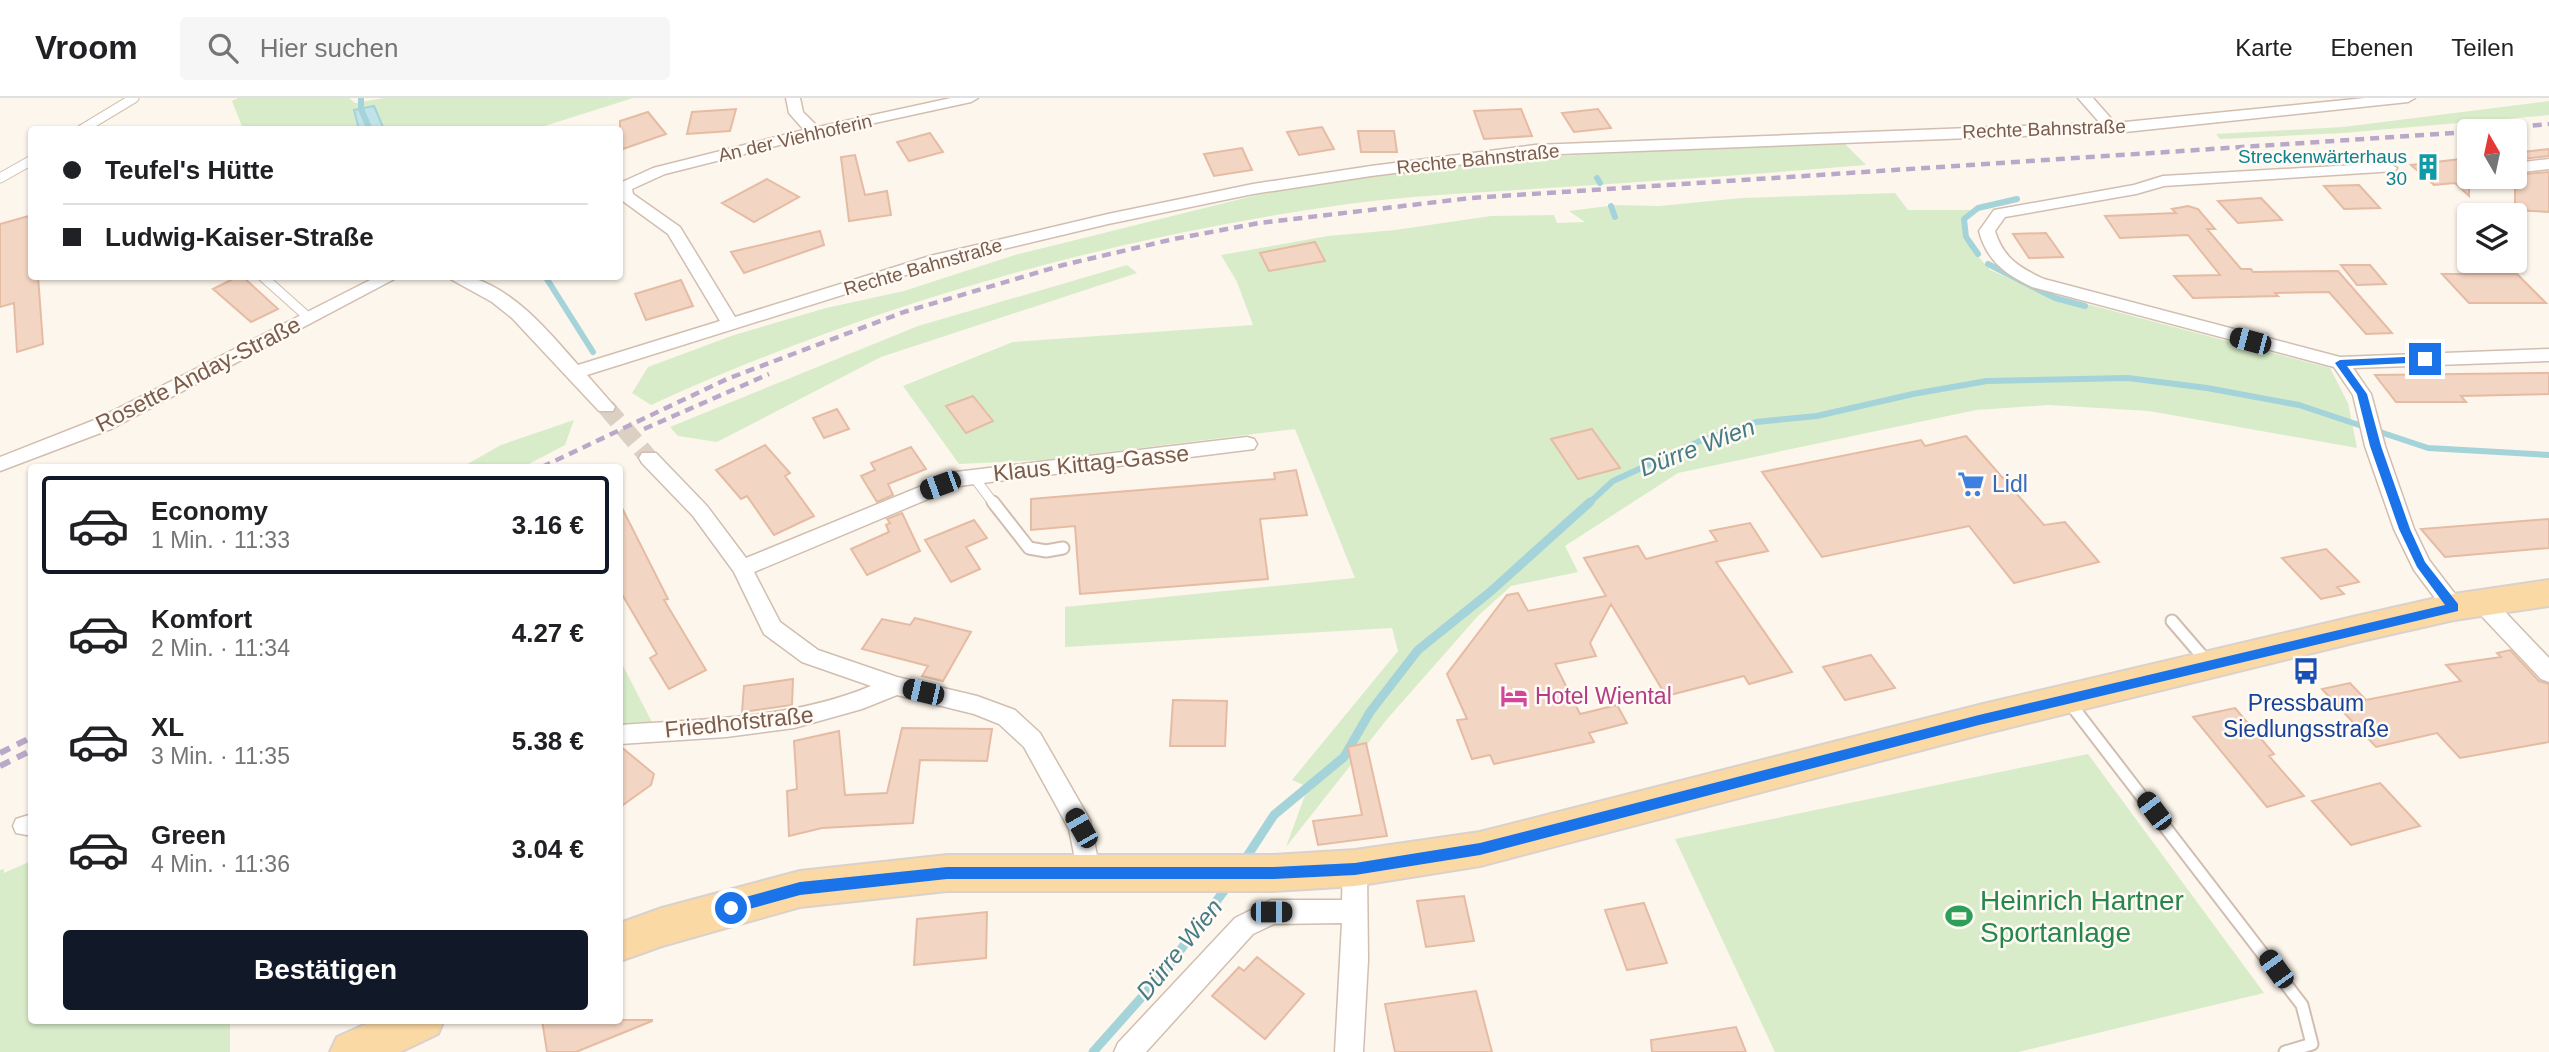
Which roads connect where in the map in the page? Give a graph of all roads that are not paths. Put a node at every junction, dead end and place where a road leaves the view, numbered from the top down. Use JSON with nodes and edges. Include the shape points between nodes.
{"nodes":[{"id":1,"x":134,"y":98,"type":"edge"},
{"id":2,"x":793,"y":98,"type":"edge"},
{"id":3,"x":971,"y":98,"type":"edge"},
{"id":4,"x":2085,"y":98,"type":"edge"},
{"id":5,"x":2408,"y":98,"type":"edge"},
{"id":6,"x":88,"y":126,"type":"edge"},
{"id":7,"x":2111,"y":127,"type":"junction"},
{"id":8,"x":815,"y":132,"type":"junction"},
{"id":9,"x":28,"y":162,"type":"edge"},
{"id":10,"x":2549,"y":164,"type":"edge"},
{"id":11,"x":2527,"y":167,"type":"edge"},
{"id":12,"x":2389,"y":168,"type":"dead end"},
{"id":13,"x":0,"y":178,"type":"edge"},
{"id":14,"x":623,"y":189,"type":"edge"},
{"id":15,"x":623,"y":192,"type":"edge"},
{"id":16,"x":266,"y":280,"type":"edge"},
{"id":17,"x":384,"y":280,"type":"edge"},
{"id":18,"x":464,"y":280,"type":"edge"},
{"id":19,"x":309,"y":318,"type":"junction"},
{"id":20,"x":731,"y":324,"type":"junction"},
{"id":21,"x":2549,"y":355,"type":"edge"},
{"id":22,"x":2340,"y":363,"type":"junction"},
{"id":23,"x":573,"y":373,"type":"junction"},
{"id":24,"x":606,"y":407,"type":"tunnel mouth"},
{"id":25,"x":1247,"y":444,"type":"dead end"},
{"id":26,"x":649,"y":458,"type":"tunnel mouth"},
{"id":27,"x":0,"y":464,"type":"edge"},
{"id":28,"x":973,"y":476,"type":"junction"},
{"id":29,"x":1063,"y":548,"type":"dead end"},
{"id":30,"x":742,"y":568,"type":"junction"},
{"id":31,"x":2549,"y":593,"type":"edge"},
{"id":32,"x":2468,"y":605,"type":"junction"},
{"id":33,"x":2172,"y":621,"type":"dead end"},
{"id":34,"x":2210,"y":665,"type":"junction"},
{"id":35,"x":2549,"y":673,"type":"edge"},
{"id":36,"x":896,"y":686,"type":"junction"},
{"id":37,"x":2067,"y":699,"type":"junction"},
{"id":38,"x":623,"y":735,"type":"edge"},
{"id":39,"x":1355,"y":869,"type":"junction"},
{"id":40,"x":1088,"y":872,"type":"junction"},
{"id":41,"x":1356,"y":911,"type":"junction"},
{"id":42,"x":623,"y":941,"type":"edge"},
{"id":43,"x":414,"y":1024,"type":"edge"},
{"id":44,"x":352,"y":1052,"type":"edge"},
{"id":45,"x":1128,"y":1052,"type":"edge"},
{"id":46,"x":1349,"y":1052,"type":"edge"},
{"id":47,"x":2285,"y":1052,"type":"edge"}],
"edges":[{"from":1,"to":6,"type":"lane"},
{"from":2,"to":8,"type":"street","via":[[796,113]]},
{"from":3,"to":8,"type":"street","name":"An der Viehhoferin"},
{"from":4,"to":7,"type":"street"},
{"from":5,"to":7,"type":"street","name":"Rechte Bahnstraße"},
{"from":7,"to":20,"type":"street","name":"Rechte Bahnstraße","via":[[1535,150],[1371,171],[1240,191],[936,260]]},
{"from":8,"to":14,"type":"street","name":"An der Viehhoferin","via":[[659,171]]},
{"from":9,"to":13,"type":"lane"},
{"from":10,"to":11,"type":"street"},
{"from":12,"to":22,"type":"street","via":[[2158,177],[2136,189],[2000,213],[1987,231],[1991,249],[2010,270],[2038,284]]},
{"from":15,"to":20,"type":"street","name":"An der Viehhoferin","via":[[674,231]]},
{"from":16,"to":19,"type":"lane"},
{"from":17,"to":19,"type":"street","name":"Rosette Anday-Straße"},
{"from":18,"to":23,"type":"street","via":[[513,308]]},
{"from":19,"to":27,"type":"street","name":"Rosette Anday-Straße","via":[[104,424]]},
{"from":20,"to":23,"type":"street","name":"Rechte Bahnstraße"},
{"from":21,"to":22,"type":"street"},
{"from":22,"to":32,"type":"street","via":[[2362,394],[2375,446],[2421,564]]},
{"from":23,"to":24,"type":"street"},
{"from":25,"to":28,"type":"street","name":"Klaus Kittag-Gasse"},
{"from":26,"to":30,"type":"street","via":[[700,511]]},
{"from":28,"to":29,"type":"lane","via":[[1029,548]]},
{"from":28,"to":30,"type":"street","name":"Klaus Kittag-Gasse","via":[[924,491]]},
{"from":30,"to":36,"type":"street","via":[[772,628],[810,656]]},
{"from":31,"to":32,"type":"main road"},
{"from":32,"to":34,"type":"main road"},
{"from":32,"to":35,"type":"street"},
{"from":33,"to":34,"type":"lane"},
{"from":34,"to":37,"type":"main road"},
{"from":36,"to":38,"type":"street","name":"Friedhofstraße","via":[[859,703],[812,716],[750,726]]},
{"from":36,"to":40,"type":"street","via":[[977,705],[1007,717],[1032,740],[1081,828]]},
{"from":37,"to":39,"type":"main road","via":[[1480,849]]},
{"from":37,"to":47,"type":"lane","via":[[2302,1005],[2312,1044]]},
{"from":39,"to":40,"type":"main road"},
{"from":39,"to":41,"type":"street"},
{"from":40,"to":42,"type":"main road","via":[[947,873],[800,888]]},
{"from":41,"to":45,"type":"street","via":[[1271,912],[1244,926]]},
{"from":41,"to":46,"type":"street"},
{"from":43,"to":44,"type":"main road"}]}
